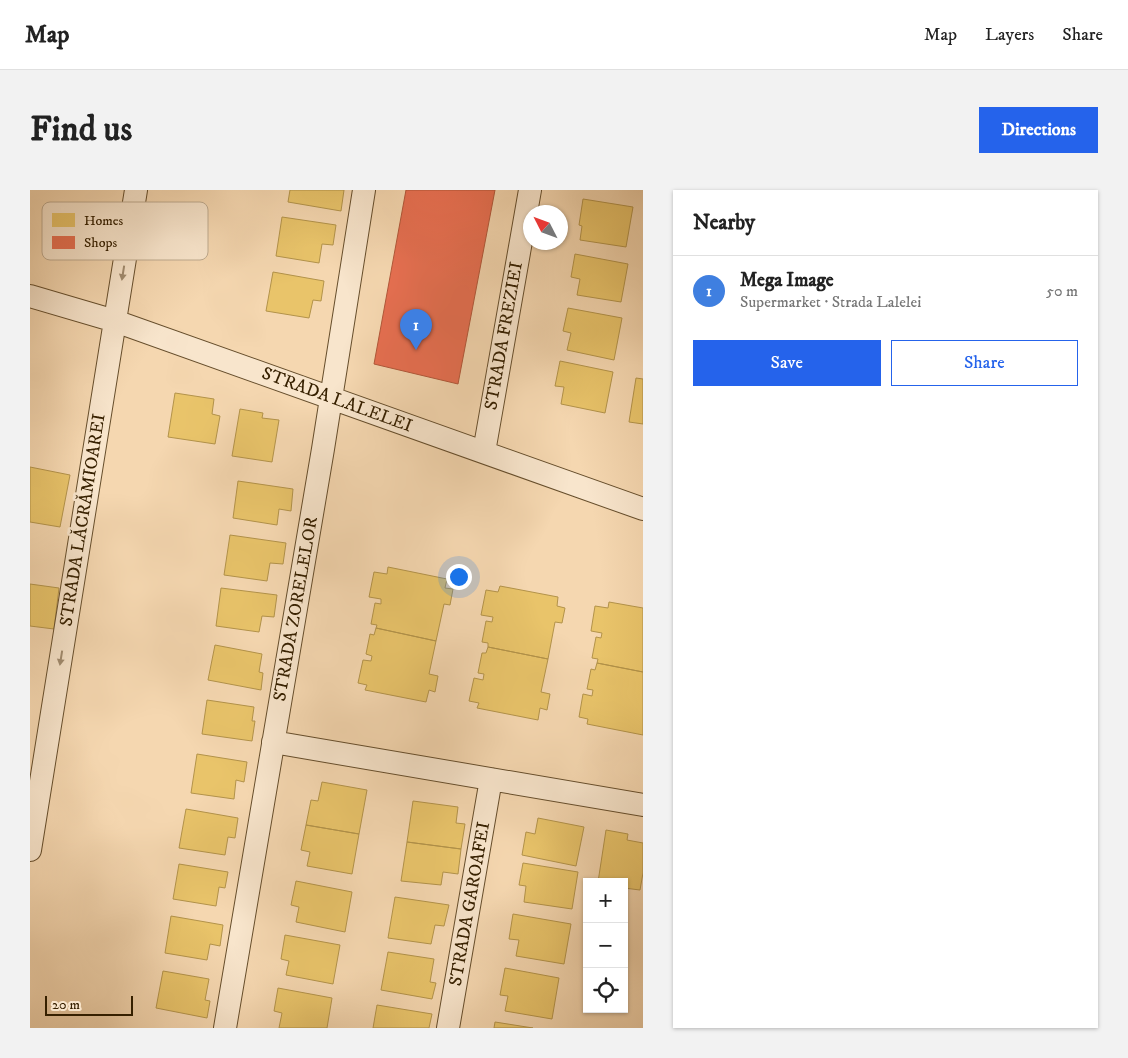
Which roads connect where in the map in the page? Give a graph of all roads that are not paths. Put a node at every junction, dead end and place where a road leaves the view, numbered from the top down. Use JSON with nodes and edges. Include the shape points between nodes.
{"nodes":[{"id":1,"x":364,"y":190,"type":"edge"},
{"id":2,"x":530,"y":190,"type":"edge"},
{"id":3,"x":125,"y":260,"type":"edge"},
{"id":4,"x":30,"y":296,"type":"edge"},
{"id":5,"x":115,"y":321,"type":"junction"},
{"id":6,"x":331,"y":398,"type":"junction"},
{"id":7,"x":484,"y":452,"type":"junction"},
{"id":8,"x":643,"y":509,"type":"edge"},
{"id":9,"x":273,"y":742,"type":"junction"},
{"id":10,"x":491,"y":779,"type":"junction"},
{"id":11,"x":643,"y":805,"type":"edge"},
{"id":12,"x":30,"y":850,"type":"edge"},
{"id":13,"x":225,"y":1028,"type":"edge"},
{"id":14,"x":448,"y":1028,"type":"edge"}],
"edges":[{"from":1,"to":6,"type":"street","name":"STRADA ZORELELOR"},
{"from":2,"to":7,"type":"street","name":"STRADA FREZIEI"},
{"from":3,"to":5,"type":"street","name":"STRADA LĂCRĂMIOAREI","one_way":true},
{"from":4,"to":5,"type":"street","name":"STRADA LALELEI"},
{"from":5,"to":6,"type":"street","name":"STRADA LALELEI"},
{"from":5,"to":12,"type":"street","name":"STRADA LĂCRĂMIOAREI","one_way":true},
{"from":6,"to":7,"type":"street","name":"STRADA LALELEI"},
{"from":6,"to":9,"type":"street","name":"STRADA ZORELELOR"},
{"from":7,"to":8,"type":"street","name":"STRADA LALELEI"},
{"from":9,"to":10,"type":"street"},
{"from":9,"to":13,"type":"street","name":"STRADA ZORELELOR"},
{"from":10,"to":11,"type":"street"},
{"from":10,"to":14,"type":"street","name":"STRADA GAROAFEI"}]}
